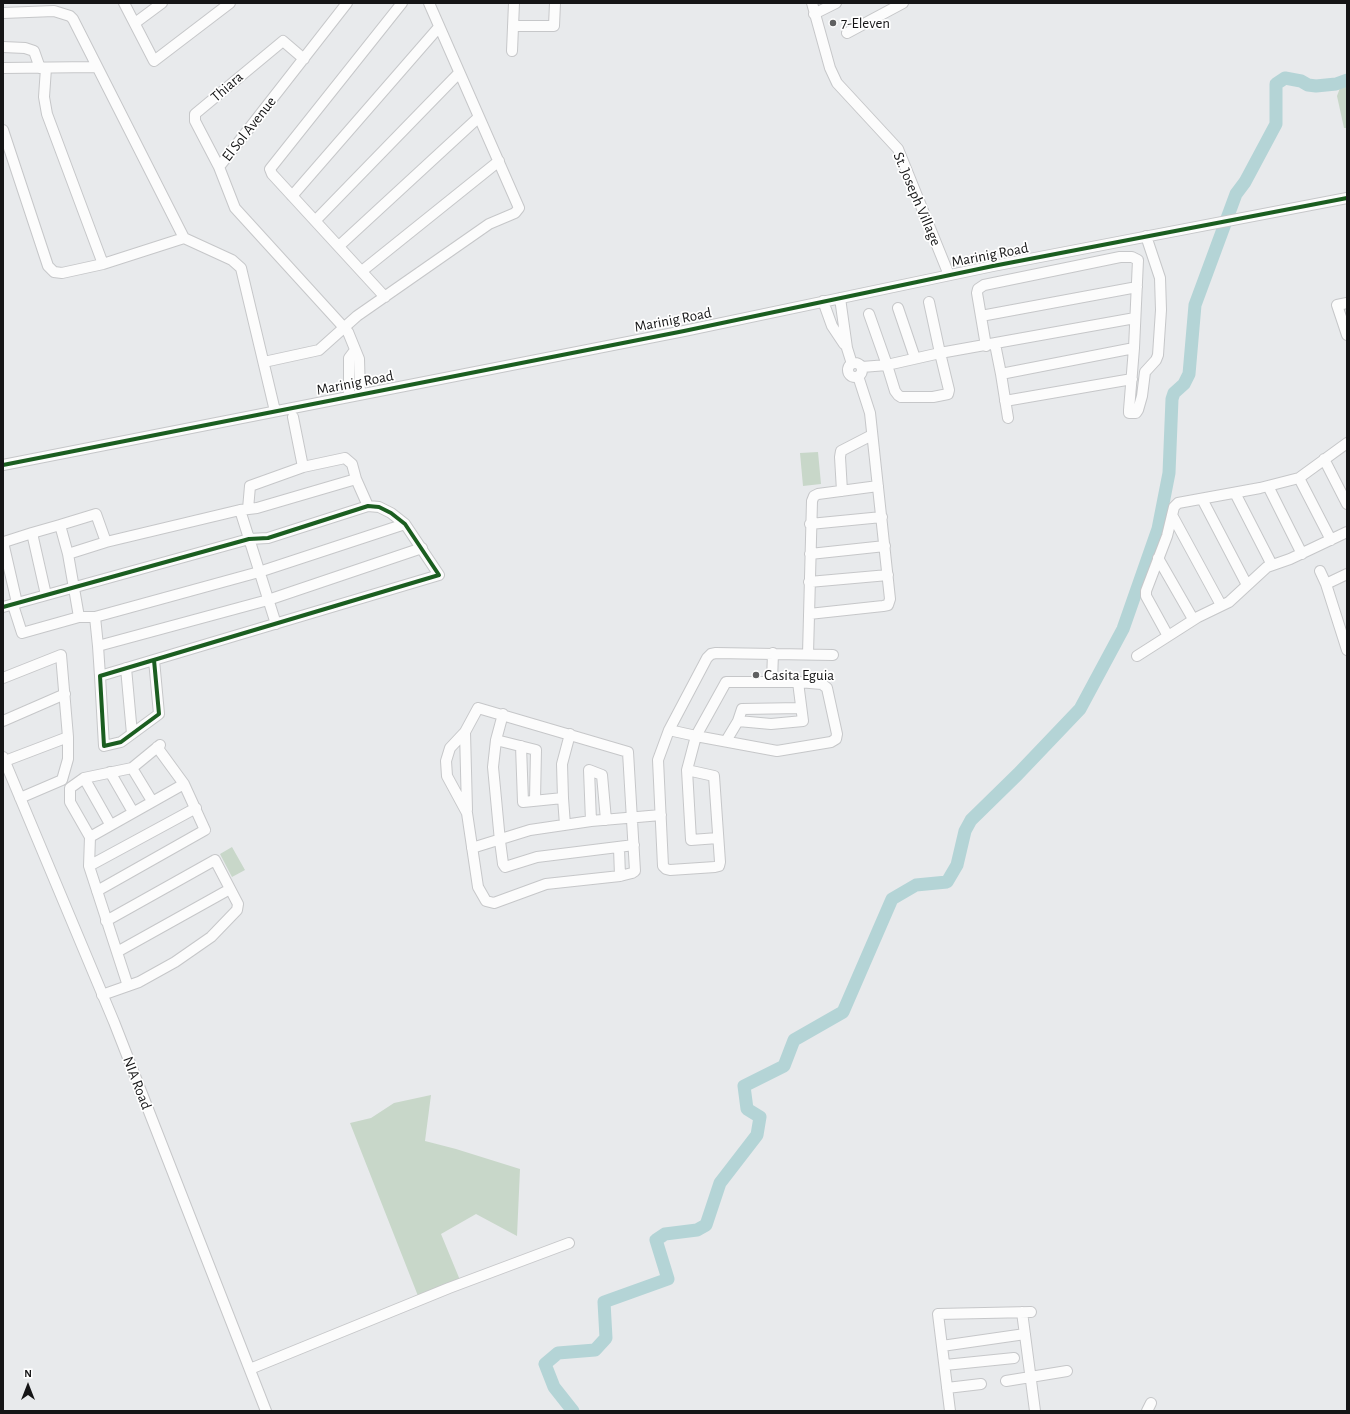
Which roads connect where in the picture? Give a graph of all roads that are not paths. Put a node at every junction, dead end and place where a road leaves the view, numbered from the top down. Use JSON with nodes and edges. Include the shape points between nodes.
{"nodes":[{"id":1,"x":124,"y":3,"type":"edge"},
{"id":2,"x":162,"y":3,"type":"edge"},
{"id":3,"x":230,"y":3,"type":"edge"},
{"id":4,"x":347,"y":3,"type":"edge"},
{"id":5,"x":402,"y":3,"type":"edge"},
{"id":6,"x":429,"y":3,"type":"edge"},
{"id":7,"x":514,"y":3,"type":"edge"},
{"id":8,"x":555,"y":3,"type":"edge"},
{"id":9,"x":812,"y":3,"type":"edge"},
{"id":10,"x":836,"y":3,"type":"edge"},
{"id":11,"x":902,"y":3,"type":"edge"},
{"id":12,"x":3,"y":13,"type":"edge"},
{"id":13,"x":814,"y":14,"type":"junction"},
{"id":14,"x":135,"y":23,"type":"junction"},
{"id":15,"x":513,"y":26,"type":"junction"},
{"id":16,"x":439,"y":27,"type":"junction"},
{"id":17,"x":847,"y":33,"type":"dead end"},
{"id":18,"x":3,"y":47,"type":"edge"},
{"id":19,"x":512,"y":51,"type":"dead end"},
{"id":20,"x":304,"y":59,"type":"junction"},
{"id":21,"x":97,"y":67,"type":"junction"},
{"id":22,"x":3,"y":68,"type":"edge"},
{"id":23,"x":43,"y":68,"type":"junction"},
{"id":24,"x":459,"y":73,"type":"junction"},
{"id":25,"x":479,"y":116,"type":"junction"},
{"id":26,"x":3,"y":130,"type":"edge"},
{"id":27,"x":499,"y":161,"type":"junction"},
{"id":28,"x":220,"y":167,"type":"junction"},
{"id":29,"x":292,"y":196,"type":"junction"},
{"id":30,"x":1347,"y":198,"type":"edge"},
{"id":31,"x":315,"y":221,"type":"junction"},
{"id":32,"x":1146,"y":236,"type":"junction"},
{"id":33,"x":184,"y":238,"type":"junction"},
{"id":34,"x":339,"y":246,"type":"junction"},
{"id":35,"x":103,"y":264,"type":"junction"},
{"id":36,"x":362,"y":271,"type":"junction"},
{"id":37,"x":949,"y":275,"type":"junction"},
{"id":38,"x":1137,"y":287,"type":"junction"},
{"id":39,"x":385,"y":297,"type":"junction"},
{"id":40,"x":840,"y":298,"type":"junction"},
{"id":41,"x":823,"y":301,"type":"junction"},
{"id":42,"x":929,"y":302,"type":"dead end"},
{"id":43,"x":1347,"y":303,"type":"edge"},
{"id":44,"x":898,"y":308,"type":"dead end"},
{"id":45,"x":869,"y":314,"type":"dead end"},
{"id":46,"x":981,"y":316,"type":"junction"},
{"id":47,"x":1135,"y":318,"type":"junction"},
{"id":48,"x":345,"y":326,"type":"junction"},
{"id":49,"x":1347,"y":335,"type":"edge"},
{"id":50,"x":990,"y":345,"type":"junction"},
{"id":51,"x":847,"y":348,"type":"junction"},
{"id":52,"x":1134,"y":348,"type":"junction"},
{"id":53,"x":940,"y":353,"type":"junction"},
{"id":54,"x":915,"y":358,"type":"junction"},
{"id":55,"x":264,"y":362,"type":"junction"},
{"id":56,"x":887,"y":365,"type":"junction"},
{"id":57,"x":857,"y":369,"type":"junction"},
{"id":58,"x":1001,"y":374,"type":"junction"},
{"id":59,"x":1132,"y":379,"type":"junction"},
{"id":60,"x":355,"y":395,"type":"junction"},
{"id":61,"x":1005,"y":400,"type":"junction"},
{"id":62,"x":275,"y":411,"type":"junction"},
{"id":63,"x":293,"y":417,"type":"dead end"},
{"id":64,"x":1008,"y":418,"type":"dead end"},
{"id":65,"x":872,"y":436,"type":"junction"},
{"id":66,"x":1347,"y":443,"type":"edge"},
{"id":67,"x":1324,"y":459,"type":"junction"},
{"id":68,"x":3,"y":465,"type":"edge"},
{"id":69,"x":303,"y":467,"type":"junction"},
{"id":70,"x":1299,"y":478,"type":"junction"},
{"id":71,"x":356,"y":479,"type":"junction"},
{"id":72,"x":878,"y":486,"type":"junction"},
{"id":73,"x":1268,"y":486,"type":"junction"},
{"id":74,"x":842,"y":491,"type":"junction"},
{"id":75,"x":1235,"y":493,"type":"junction"},
{"id":76,"x":1202,"y":499,"type":"junction"},
{"id":77,"x":1347,"y":504,"type":"edge"},
{"id":78,"x":368,"y":506,"type":"junction"},
{"id":79,"x":244,"y":509,"type":"junction"},
{"id":80,"x":1172,"y":515,"type":"junction"},
{"id":81,"x":882,"y":517,"type":"junction"},
{"id":82,"x":405,"y":524,"type":"junction"},
{"id":83,"x":810,"y":524,"type":"junction"},
{"id":84,"x":60,"y":525,"type":"junction"},
{"id":85,"x":1347,"y":532,"type":"edge"},
{"id":86,"x":32,"y":533,"type":"junction"},
{"id":87,"x":249,"y":539,"type":"junction"},
{"id":88,"x":1331,"y":540,"type":"junction"},
{"id":89,"x":3,"y":542,"type":"edge"},
{"id":90,"x":106,"y":542,"type":"junction"},
{"id":91,"x":885,"y":546,"type":"junction"},
{"id":92,"x":422,"y":548,"type":"junction"},
{"id":93,"x":68,"y":554,"type":"junction"},
{"id":94,"x":810,"y":554,"type":"junction"},
{"id":95,"x":1302,"y":554,"type":"junction"},
{"id":96,"x":1158,"y":558,"type":"junction"},
{"id":97,"x":1272,"y":564,"type":"junction"},
{"id":98,"x":1320,"y":570,"type":"dead end"},
{"id":99,"x":259,"y":572,"type":"junction"},
{"id":100,"x":1347,"y":574,"type":"edge"},
{"id":101,"x":888,"y":575,"type":"junction"},
{"id":102,"x":809,"y":582,"type":"junction"},
{"id":103,"x":1326,"y":584,"type":"junction"},
{"id":104,"x":1247,"y":586,"type":"junction"},
{"id":105,"x":75,"y":588,"type":"junction"},
{"id":106,"x":46,"y":595,"type":"junction"},
{"id":107,"x":268,"y":600,"type":"junction"},
{"id":108,"x":11,"y":605,"type":"edge"},
{"id":109,"x":1222,"y":605,"type":"junction"},
{"id":110,"x":809,"y":614,"type":"junction"},
{"id":111,"x":80,"y":617,"type":"junction"},
{"id":112,"x":95,"y":617,"type":"junction"},
{"id":113,"x":1194,"y":619,"type":"junction"},
{"id":114,"x":276,"y":624,"type":"junction"},
{"id":115,"x":1344,"y":628,"type":"edge"},
{"id":116,"x":1168,"y":636,"type":"junction"},
{"id":117,"x":98,"y":646,"type":"junction"},
{"id":118,"x":1347,"y":650,"type":"edge"},
{"id":119,"x":773,"y":653,"type":"junction"},
{"id":120,"x":808,"y":654,"type":"junction"},
{"id":121,"x":833,"y":656,"type":"dead end"},
{"id":122,"x":1137,"y":656,"type":"dead end"},
{"id":123,"x":154,"y":660,"type":"junction"},
{"id":124,"x":126,"y":668,"type":"junction"},
{"id":125,"x":100,"y":676,"type":"junction"},
{"id":126,"x":3,"y":678,"type":"edge"},
{"id":127,"x":772,"y":681,"type":"junction"},
{"id":128,"x":798,"y":682,"type":"junction"},
{"id":129,"x":64,"y":694,"type":"junction"},
{"id":130,"x":801,"y":708,"type":"junction"},
{"id":131,"x":503,"y":714,"type":"junction"},
{"id":132,"x":3,"y":721,"type":"edge"},
{"id":133,"x":738,"y":721,"type":"junction"},
{"id":134,"x":669,"y":730,"type":"junction"},
{"id":135,"x":465,"y":732,"type":"junction"},
{"id":136,"x":132,"y":734,"type":"junction"},
{"id":137,"x":570,"y":734,"type":"junction"},
{"id":138,"x":696,"y":736,"type":"junction"},
{"id":139,"x":68,"y":737,"type":"junction"},
{"id":140,"x":496,"y":740,"type":"junction"},
{"id":141,"x":726,"y":741,"type":"junction"},
{"id":142,"x":521,"y":746,"type":"junction"},
{"id":143,"x":4,"y":759,"type":"edge"},
{"id":144,"x":132,"y":768,"type":"junction"},
{"id":145,"x":687,"y":770,"type":"junction"},
{"id":146,"x":110,"y":772,"type":"junction"},
{"id":147,"x":84,"y":778,"type":"junction"},
{"id":148,"x":184,"y":784,"type":"junction"},
{"id":149,"x":20,"y":798,"type":"junction"},
{"id":150,"x":563,"y":798,"type":"junction"},
{"id":151,"x":535,"y":800,"type":"junction"},
{"id":152,"x":152,"y":801,"type":"junction"},
{"id":153,"x":196,"y":808,"type":"junction"},
{"id":154,"x":133,"y":812,"type":"junction"},
{"id":155,"x":467,"y":813,"type":"junction"},
{"id":156,"x":661,"y":815,"type":"junction"},
{"id":157,"x":631,"y":818,"type":"junction"},
{"id":158,"x":606,"y":820,"type":"junction"},
{"id":159,"x":591,"y":821,"type":"junction"},
{"id":160,"x":110,"y":824,"type":"junction"},
{"id":161,"x":565,"y":825,"type":"junction"},
{"id":162,"x":90,"y":837,"type":"junction"},
{"id":163,"x":718,"y":838,"type":"junction"},
{"id":164,"x":500,"y":841,"type":"junction"},
{"id":165,"x":634,"y":845,"type":"junction"},
{"id":166,"x":472,"y":848,"type":"junction"},
{"id":167,"x":619,"y":848,"type":"junction"},
{"id":168,"x":89,"y":866,"type":"junction"},
{"id":169,"x":620,"y":876,"type":"junction"},
{"id":170,"x":230,"y":889,"type":"junction"},
{"id":171,"x":97,"y":891,"type":"junction"},
{"id":172,"x":106,"y":921,"type":"junction"},
{"id":173,"x":117,"y":952,"type":"junction"},
{"id":174,"x":128,"y":986,"type":"junction"},
{"id":175,"x":102,"y":994,"type":"junction"},
{"id":176,"x":569,"y":1243,"type":"dead end"},
{"id":177,"x":1025,"y":1334,"type":"junction"},
{"id":178,"x":942,"y":1346,"type":"junction"},
{"id":179,"x":1014,"y":1358,"type":"dead end"},
{"id":180,"x":945,"y":1365,"type":"junction"},
{"id":181,"x":250,"y":1368,"type":"junction"},
{"id":182,"x":1067,"y":1371,"type":"dead end"},
{"id":183,"x":1031,"y":1376,"type":"junction"},
{"id":184,"x":1006,"y":1381,"type":"dead end"},
{"id":185,"x":981,"y":1384,"type":"dead end"},
{"id":186,"x":947,"y":1388,"type":"junction"},
{"id":187,"x":266,"y":1411,"type":"edge"},
{"id":188,"x":950,"y":1411,"type":"edge"},
{"id":189,"x":1035,"y":1411,"type":"edge"}],
"edges":[{"from":1,"to":14,"type":"street"},
{"from":2,"to":14,"type":"street"},
{"from":3,"to":14,"type":"street","via":[[154,61]]},
{"from":4,"to":20,"type":"street","name":"El Sol Avenue"},
{"from":5,"to":29,"type":"street","via":[[270,170]]},
{"from":6,"to":16,"type":"street"},
{"from":7,"to":15,"type":"street"},
{"from":8,"to":15,"type":"street","via":[[554,26]]},
{"from":9,"to":13,"type":"street","name":"St. Joseph Village"},
{"from":10,"to":13,"type":"street"},
{"from":11,"to":17,"type":"street"},
{"from":12,"to":21,"type":"street","via":[[54,11],[70,16]]},
{"from":13,"to":37,"type":"street","name":"St. Joseph Village","via":[[837,83],[898,149]]},
{"from":15,"to":19,"type":"street"},
{"from":16,"to":24,"type":"street"},
{"from":16,"to":29,"type":"street"},
{"from":18,"to":23,"type":"street","via":[[34,51]]},
{"from":20,"to":28,"type":"street","name":"El Sol Avenue"},
{"from":20,"to":28,"type":"street","name":"Thiara","via":[[283,40],[195,114],[195,121]]},
{"from":21,"to":23,"type":"street"},
{"from":21,"to":33,"type":"street"},
{"from":22,"to":23,"type":"street"},
{"from":23,"to":35,"type":"street","via":[[47,114]]},
{"from":24,"to":25,"type":"street"},
{"from":24,"to":31,"type":"street"},
{"from":25,"to":27,"type":"street"},
{"from":25,"to":34,"type":"street"},
{"from":26,"to":35,"type":"street","via":[[50,270],[58,274]]},
{"from":27,"to":36,"type":"street"},
{"from":27,"to":39,"type":"street","via":[[519,208],[515,213],[489,224]]},
{"from":28,"to":48,"type":"street","name":"El Sol Avenue","via":[[236,208]]},
{"from":29,"to":31,"type":"street"},
{"from":30,"to":32,"type":"street","name":"Marinig Road"},
{"from":31,"to":34,"type":"street"},
{"from":32,"to":37,"type":"street","name":"Marinig Road"},
{"from":32,"to":59,"type":"street","via":[[1160,278],[1158,356],[1145,372],[1138,410],[1132,414],[1129,413]]},
{"from":33,"to":35,"type":"street"},
{"from":33,"to":55,"type":"street","via":[[232,260],[242,268]]},
{"from":34,"to":36,"type":"street"},
{"from":36,"to":39,"type":"street"},
{"from":37,"to":40,"type":"street","name":"Marinig Road"},
{"from":38,"to":46,"type":"street"},
{"from":38,"to":46,"type":"street","via":[[1138,260],[1120,257],[984,285],[978,288],[977,293]]},
{"from":38,"to":47,"type":"street"},
{"from":39,"to":48,"type":"street"},
{"from":40,"to":41,"type":"street","name":"Marinig Road"},
{"from":40,"to":51,"type":"street"},
{"from":41,"to":51,"type":"street","via":[[832,326]]},
{"from":41,"to":60,"type":"street","name":"Marinig Road","via":[[684,331]]},
{"from":42,"to":53,"type":"street"},
{"from":43,"to":49,"type":"street","via":[[1337,305]]},
{"from":44,"to":54,"type":"street"},
{"from":45,"to":56,"type":"street"},
{"from":46,"to":50,"type":"street"},
{"from":47,"to":50,"type":"street"},
{"from":47,"to":52,"type":"street"},
{"from":48,"to":55,"type":"street","via":[[319,350]]},
{"from":48,"to":60,"type":"street","name":"El Sol Avenue","via":[[355,350],[349,358]]},
{"from":50,"to":53,"type":"street"},
{"from":50,"to":58,"type":"street"},
{"from":51,"to":57,"type":"street"},
{"from":52,"to":58,"type":"street"},
{"from":52,"to":59,"type":"street"},
{"from":53,"to":54,"type":"street"},
{"from":53,"to":56,"type":"street","via":[[949,390],[948,394],[942,396],[898,396]]},
{"from":54,"to":56,"type":"street"},
{"from":55,"to":62,"type":"street"},
{"from":56,"to":57,"type":"street"},
{"from":57,"to":65,"type":"street","via":[[870,413]]},
{"from":58,"to":61,"type":"street"},
{"from":59,"to":61,"type":"street"},
{"from":60,"to":62,"type":"street","name":"Marinig Road"},
{"from":61,"to":64,"type":"street"},
{"from":62,"to":68,"type":"street","name":"Marinig Road"},
{"from":63,"to":69,"type":"street"},
{"from":65,"to":72,"type":"street"},
{"from":65,"to":74,"type":"street","via":[[841,451]]},
{"from":66,"to":67,"type":"street"},
{"from":67,"to":70,"type":"street"},
{"from":67,"to":77,"type":"street"},
{"from":69,"to":71,"type":"street","via":[[345,458],[352,464]]},
{"from":69,"to":79,"type":"street","via":[[250,486]]},
{"from":70,"to":73,"type":"street"},
{"from":70,"to":88,"type":"street"},
{"from":71,"to":78,"type":"street"},
{"from":71,"to":79,"type":"street","via":[[256,508]]},
{"from":72,"to":74,"type":"street"},
{"from":72,"to":81,"type":"street"},
{"from":73,"to":75,"type":"street"},
{"from":73,"to":95,"type":"street"},
{"from":74,"to":83,"type":"street","via":[[814,496]]},
{"from":75,"to":76,"type":"street"},
{"from":75,"to":97,"type":"street"},
{"from":76,"to":80,"type":"street","via":[[1178,503]]},
{"from":76,"to":104,"type":"street"},
{"from":78,"to":82,"type":"street","via":[[385,510]]},
{"from":78,"to":87,"type":"street","via":[[268,538]]},
{"from":79,"to":87,"type":"street"},
{"from":79,"to":90,"type":"street"},
{"from":80,"to":96,"type":"street"},
{"from":80,"to":109,"type":"street"},
{"from":81,"to":83,"type":"street"},
{"from":81,"to":91,"type":"street"},
{"from":82,"to":92,"type":"street"},
{"from":82,"to":99,"type":"street"},
{"from":83,"to":94,"type":"street"},
{"from":84,"to":86,"type":"street"},
{"from":84,"to":90,"type":"street","via":[[96,514]]},
{"from":84,"to":93,"type":"street"},
{"from":85,"to":88,"type":"street"},
{"from":86,"to":89,"type":"street"},
{"from":86,"to":106,"type":"street"},
{"from":87,"to":99,"type":"street"},
{"from":87,"to":105,"type":"street"},
{"from":88,"to":95,"type":"street"},
{"from":89,"to":108,"type":"street"},
{"from":90,"to":93,"type":"street"},
{"from":91,"to":94,"type":"street"},
{"from":91,"to":101,"type":"street"},
{"from":92,"to":107,"type":"street"},
{"from":92,"to":114,"type":"street","via":[[439,575]]},
{"from":93,"to":105,"type":"street"},
{"from":94,"to":102,"type":"street"},
{"from":95,"to":97,"type":"street"},
{"from":96,"to":113,"type":"street"},
{"from":96,"to":116,"type":"street","via":[[1146,596]]},
{"from":97,"to":104,"type":"street","via":[[1260,571]]},
{"from":98,"to":103,"type":"street"},
{"from":99,"to":107,"type":"street"},
{"from":99,"to":112,"type":"street"},
{"from":100,"to":103,"type":"street"},
{"from":101,"to":102,"type":"street"},
{"from":101,"to":110,"type":"street","via":[[888,604]]},
{"from":102,"to":110,"type":"street"},
{"from":103,"to":115,"type":"street"},
{"from":104,"to":109,"type":"street"},
{"from":105,"to":106,"type":"street"},
{"from":105,"to":111,"type":"street"},
{"from":106,"to":108,"type":"street"},
{"from":107,"to":114,"type":"street"},
{"from":107,"to":117,"type":"street"},
{"from":108,"to":111,"type":"street","via":[[22,633]]},
{"from":109,"to":113,"type":"street"},
{"from":110,"to":120,"type":"street"},
{"from":111,"to":112,"type":"street"},
{"from":112,"to":117,"type":"street"},
{"from":113,"to":116,"type":"street"},
{"from":114,"to":123,"type":"street"},
{"from":115,"to":118,"type":"street"},
{"from":116,"to":122,"type":"street"},
{"from":117,"to":125,"type":"street"},
{"from":119,"to":120,"type":"street"},
{"from":119,"to":127,"type":"street"},
{"from":119,"to":134,"type":"street","via":[[711,654]]},
{"from":120,"to":121,"type":"street"},
{"from":123,"to":124,"type":"street"},
{"from":123,"to":136,"type":"street","via":[[159,714]]},
{"from":124,"to":125,"type":"street"},
{"from":124,"to":136,"type":"street"},
{"from":125,"to":136,"type":"street","via":[[104,746],[120,742]]},
{"from":126,"to":129,"type":"street","via":[[61,655]]},
{"from":127,"to":128,"type":"street"},
{"from":127,"to":138,"type":"street","via":[[726,682]]},
{"from":128,"to":130,"type":"street"},
{"from":128,"to":141,"type":"street","via":[[825,685],[838,734],[836,739],[777,751]]},
{"from":129,"to":132,"type":"street"},
{"from":129,"to":139,"type":"street"},
{"from":130,"to":133,"type":"street","via":[[742,709]]},
{"from":130,"to":133,"type":"street","via":[[804,718],[799,722],[771,724]]},
{"from":131,"to":135,"type":"street","via":[[478,708]]},
{"from":131,"to":137,"type":"street"},
{"from":131,"to":140,"type":"street"},
{"from":133,"to":141,"type":"street"},
{"from":134,"to":138,"type":"street"},
{"from":134,"to":156,"type":"street","via":[[658,760]]},
{"from":135,"to":155,"type":"street"},
{"from":135,"to":155,"type":"street","via":[[450,748],[446,761],[447,776]]},
{"from":137,"to":150,"type":"street","via":[[562,764]]},
{"from":137,"to":157,"type":"street","via":[[628,752]]},
{"from":138,"to":141,"type":"street"},
{"from":138,"to":145,"type":"street"},
{"from":139,"to":143,"type":"street"},
{"from":139,"to":149,"type":"street","via":[[68,759],[62,780]]},
{"from":140,"to":142,"type":"street"},
{"from":140,"to":164,"type":"street","via":[[493,767]]},
{"from":142,"to":151,"type":"street","via":[[536,750]]},
{"from":142,"to":151,"type":"street","via":[[522,799],[523,802]]},
{"from":143,"to":149,"type":"street","name":"NIA Road"},
{"from":144,"to":146,"type":"street"},
{"from":144,"to":148,"type":"street","via":[[158,746]]},
{"from":144,"to":152,"type":"street"},
{"from":145,"to":163,"type":"street","via":[[714,776]]},
{"from":145,"to":163,"type":"street","via":[[691,840]]},
{"from":146,"to":147,"type":"street"},
{"from":146,"to":154,"type":"street"},
{"from":147,"to":160,"type":"street"},
{"from":147,"to":162,"type":"street","via":[[70,788],[70,802]]},
{"from":148,"to":152,"type":"street"},
{"from":148,"to":153,"type":"street"},
{"from":149,"to":175,"type":"street","name":"NIA Road"},
{"from":150,"to":151,"type":"street"},
{"from":150,"to":161,"type":"street"},
{"from":152,"to":154,"type":"street"},
{"from":153,"to":168,"type":"street"},
{"from":153,"to":171,"type":"street","via":[[206,830]]},
{"from":154,"to":160,"type":"street"},
{"from":155,"to":166,"type":"street"},
{"from":156,"to":157,"type":"street"},
{"from":156,"to":163,"type":"street","via":[[666,869],[719,866]]},
{"from":157,"to":158,"type":"street"},
{"from":157,"to":165,"type":"street"},
{"from":158,"to":159,"type":"street"},
{"from":158,"to":159,"type":"street","via":[[602,775],[587,769]]},
{"from":159,"to":161,"type":"street"},
{"from":160,"to":162,"type":"street"},
{"from":161,"to":164,"type":"street","via":[[530,830]]},
{"from":162,"to":168,"type":"street"},
{"from":164,"to":166,"type":"street"},
{"from":164,"to":167,"type":"street","via":[[505,867],[537,857]]},
{"from":165,"to":167,"type":"street"},
{"from":165,"to":169,"type":"street","via":[[635,871]]},
{"from":166,"to":169,"type":"street","via":[[478,887],[489,903],[546,884]]},
{"from":167,"to":169,"type":"street"},
{"from":168,"to":171,"type":"street"},
{"from":170,"to":172,"type":"street","via":[[215,860]]},
{"from":170,"to":173,"type":"street"},
{"from":170,"to":174,"type":"street","via":[[238,908],[211,937],[175,962]]},
{"from":171,"to":172,"type":"street"},
{"from":172,"to":173,"type":"street"},
{"from":173,"to":174,"type":"street"},
{"from":174,"to":175,"type":"street"},
{"from":175,"to":181,"type":"street","name":"NIA Road"},
{"from":176,"to":181,"type":"street","via":[[441,1291]]},
{"from":177,"to":178,"type":"street"},
{"from":177,"to":178,"type":"street","via":[[1026,1312],[938,1314]]},
{"from":177,"to":183,"type":"street"},
{"from":178,"to":180,"type":"street"},
{"from":179,"to":180,"type":"street"},
{"from":180,"to":186,"type":"street"},
{"from":181,"to":187,"type":"street","name":"NIA Road"},
{"from":182,"to":183,"type":"street"},
{"from":183,"to":184,"type":"street"},
{"from":183,"to":189,"type":"street"},
{"from":185,"to":186,"type":"street"},
{"from":186,"to":188,"type":"street"}]}
